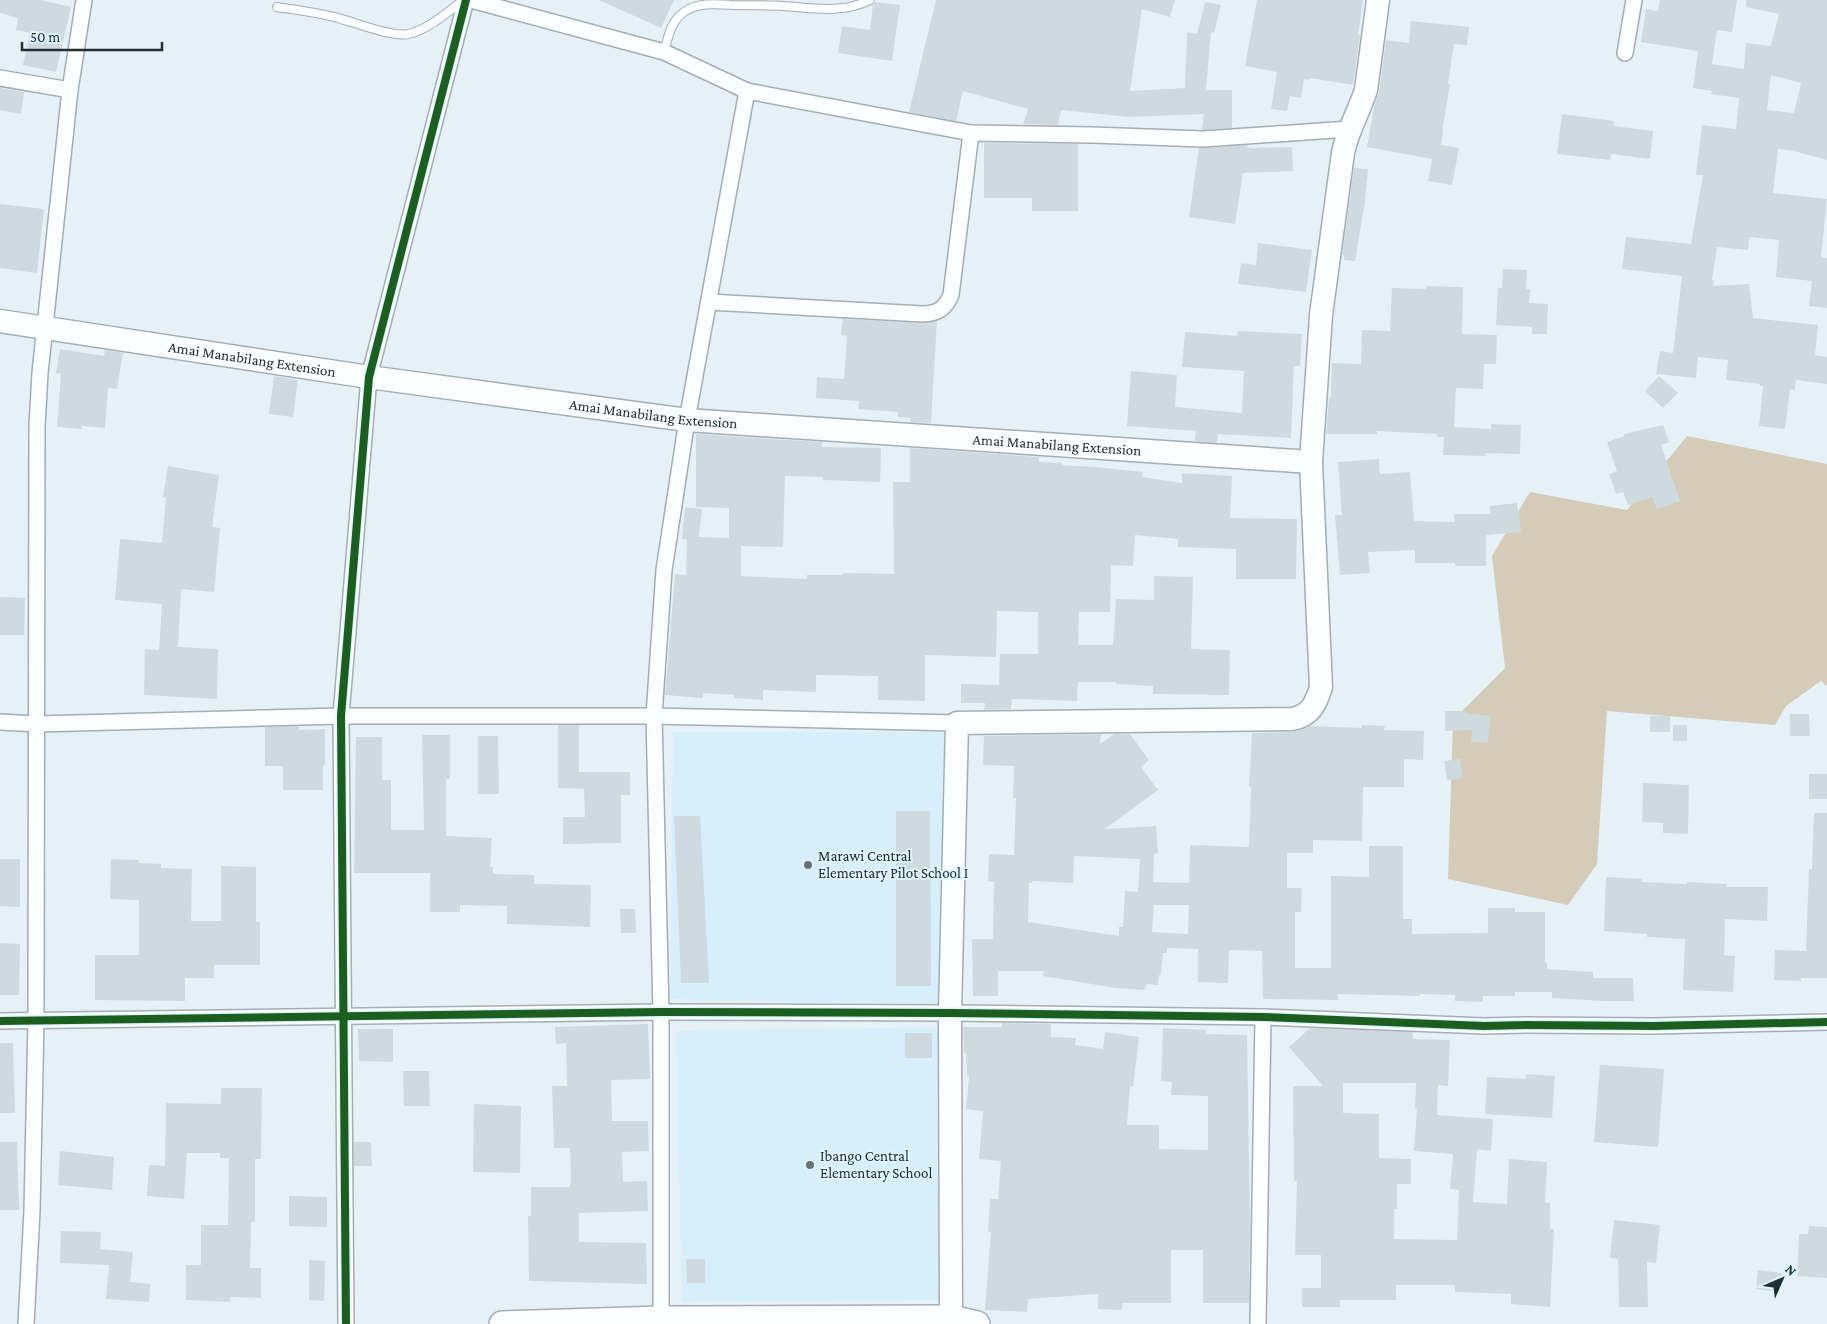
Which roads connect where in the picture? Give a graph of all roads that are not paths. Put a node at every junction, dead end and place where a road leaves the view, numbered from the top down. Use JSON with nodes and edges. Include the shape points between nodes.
{"nodes":[{"id":1,"x":84,"y":0,"type":"edge"},
{"id":2,"x":466,"y":0,"type":"edge"},
{"id":3,"x":470,"y":0,"type":"edge"},
{"id":4,"x":870,"y":0,"type":"edge"},
{"id":5,"x":1378,"y":0,"type":"edge"},
{"id":6,"x":1634,"y":0,"type":"edge"},
{"id":7,"x":277,"y":7,"type":"dead end"},
{"id":8,"x":664,"y":52,"type":"junction"},
{"id":9,"x":1626,"y":52,"type":"dead end"},
{"id":10,"x":0,"y":78,"type":"edge"},
{"id":11,"x":70,"y":90,"type":"junction"},
{"id":12,"x":747,"y":91,"type":"junction"},
{"id":13,"x":1349,"y":129,"type":"junction"},
{"id":14,"x":971,"y":133,"type":"junction"},
{"id":15,"x":709,"y":302,"type":"junction"},
{"id":16,"x":0,"y":321,"type":"edge"},
{"id":17,"x":45,"y":329,"type":"junction"},
{"id":18,"x":369,"y":377,"type":"junction"},
{"id":19,"x":687,"y":420,"type":"junction"},
{"id":20,"x":1310,"y":462,"type":"junction"},
{"id":21,"x":342,"y":716,"type":"junction"},
{"id":22,"x":654,"y":716,"type":"junction"},
{"id":23,"x":0,"y":722,"type":"edge"},
{"id":24,"x":957,"y":723,"type":"junction"},
{"id":25,"x":37,"y":724,"type":"junction"},
{"id":26,"x":661,"y":1012,"type":"junction"},
{"id":27,"x":950,"y":1013,"type":"junction"},
{"id":28,"x":345,"y":1016,"type":"junction"},
{"id":29,"x":1263,"y":1017,"type":"junction"},
{"id":30,"x":36,"y":1020,"type":"junction"},
{"id":31,"x":0,"y":1021,"type":"edge"},
{"id":32,"x":1827,"y":1022,"type":"edge"},
{"id":33,"x":661,"y":1319,"type":"junction"},
{"id":34,"x":965,"y":1322,"type":"edge"},
{"id":35,"x":26,"y":1324,"type":"edge"},
{"id":36,"x":346,"y":1324,"type":"edge"},
{"id":37,"x":502,"y":1324,"type":"edge"},
{"id":38,"x":1258,"y":1324,"type":"edge"}],
"edges":[{"from":1,"to":11,"type":"street"},
{"from":2,"to":7,"type":"lane","via":[[424,28],[406,35],[331,16]]},
{"from":2,"to":18,"type":"street"},
{"from":3,"to":8,"type":"street"},
{"from":4,"to":8,"type":"lane","via":[[846,9],[823,10],[697,5],[676,20]]},
{"from":5,"to":13,"type":"main road","via":[[1366,90]]},
{"from":6,"to":9,"type":"street"},
{"from":8,"to":12,"type":"street"},
{"from":10,"to":11,"type":"street"},
{"from":11,"to":17,"type":"street"},
{"from":12,"to":14,"type":"street"},
{"from":12,"to":15,"type":"street"},
{"from":13,"to":14,"type":"street","via":[[1203,139]]},
{"from":13,"to":20,"type":"main road","via":[[1321,315]]},
{"from":14,"to":15,"type":"street","via":[[951,295],[943,309],[922,314]]},
{"from":15,"to":19,"type":"street"},
{"from":16,"to":17,"type":"main road","name":"Amai Manabilang Extension"},
{"from":17,"to":18,"type":"main road","name":"Amai Manabilang Extension"},
{"from":17,"to":25,"type":"street","via":[[37,426]]},
{"from":18,"to":19,"type":"main road","name":"Amai Manabilang Extension"},
{"from":18,"to":21,"type":"street"},
{"from":19,"to":20,"type":"main road","name":"Amai Manabilang Extension"},
{"from":19,"to":22,"type":"street","via":[[664,570]]},
{"from":20,"to":24,"type":"main road","via":[[1321,687],[1318,700],[1310,711],[1292,719]]},
{"from":21,"to":22,"type":"street"},
{"from":21,"to":25,"type":"street"},
{"from":21,"to":28,"type":"street"},
{"from":22,"to":24,"type":"street"},
{"from":22,"to":26,"type":"street"},
{"from":23,"to":25,"type":"street"},
{"from":24,"to":27,"type":"main road"},
{"from":25,"to":30,"type":"street"},
{"from":26,"to":27,"type":"street"},
{"from":26,"to":28,"type":"street"},
{"from":26,"to":33,"type":"street"},
{"from":27,"to":29,"type":"street"},
{"from":27,"to":34,"type":"main road"},
{"from":28,"to":30,"type":"street"},
{"from":28,"to":36,"type":"street"},
{"from":29,"to":32,"type":"street","via":[[1484,1026]]},
{"from":29,"to":38,"type":"street"},
{"from":30,"to":31,"type":"street"},
{"from":30,"to":35,"type":"street"},
{"from":33,"to":34,"type":"main road"},
{"from":33,"to":37,"type":"main road"}]}
